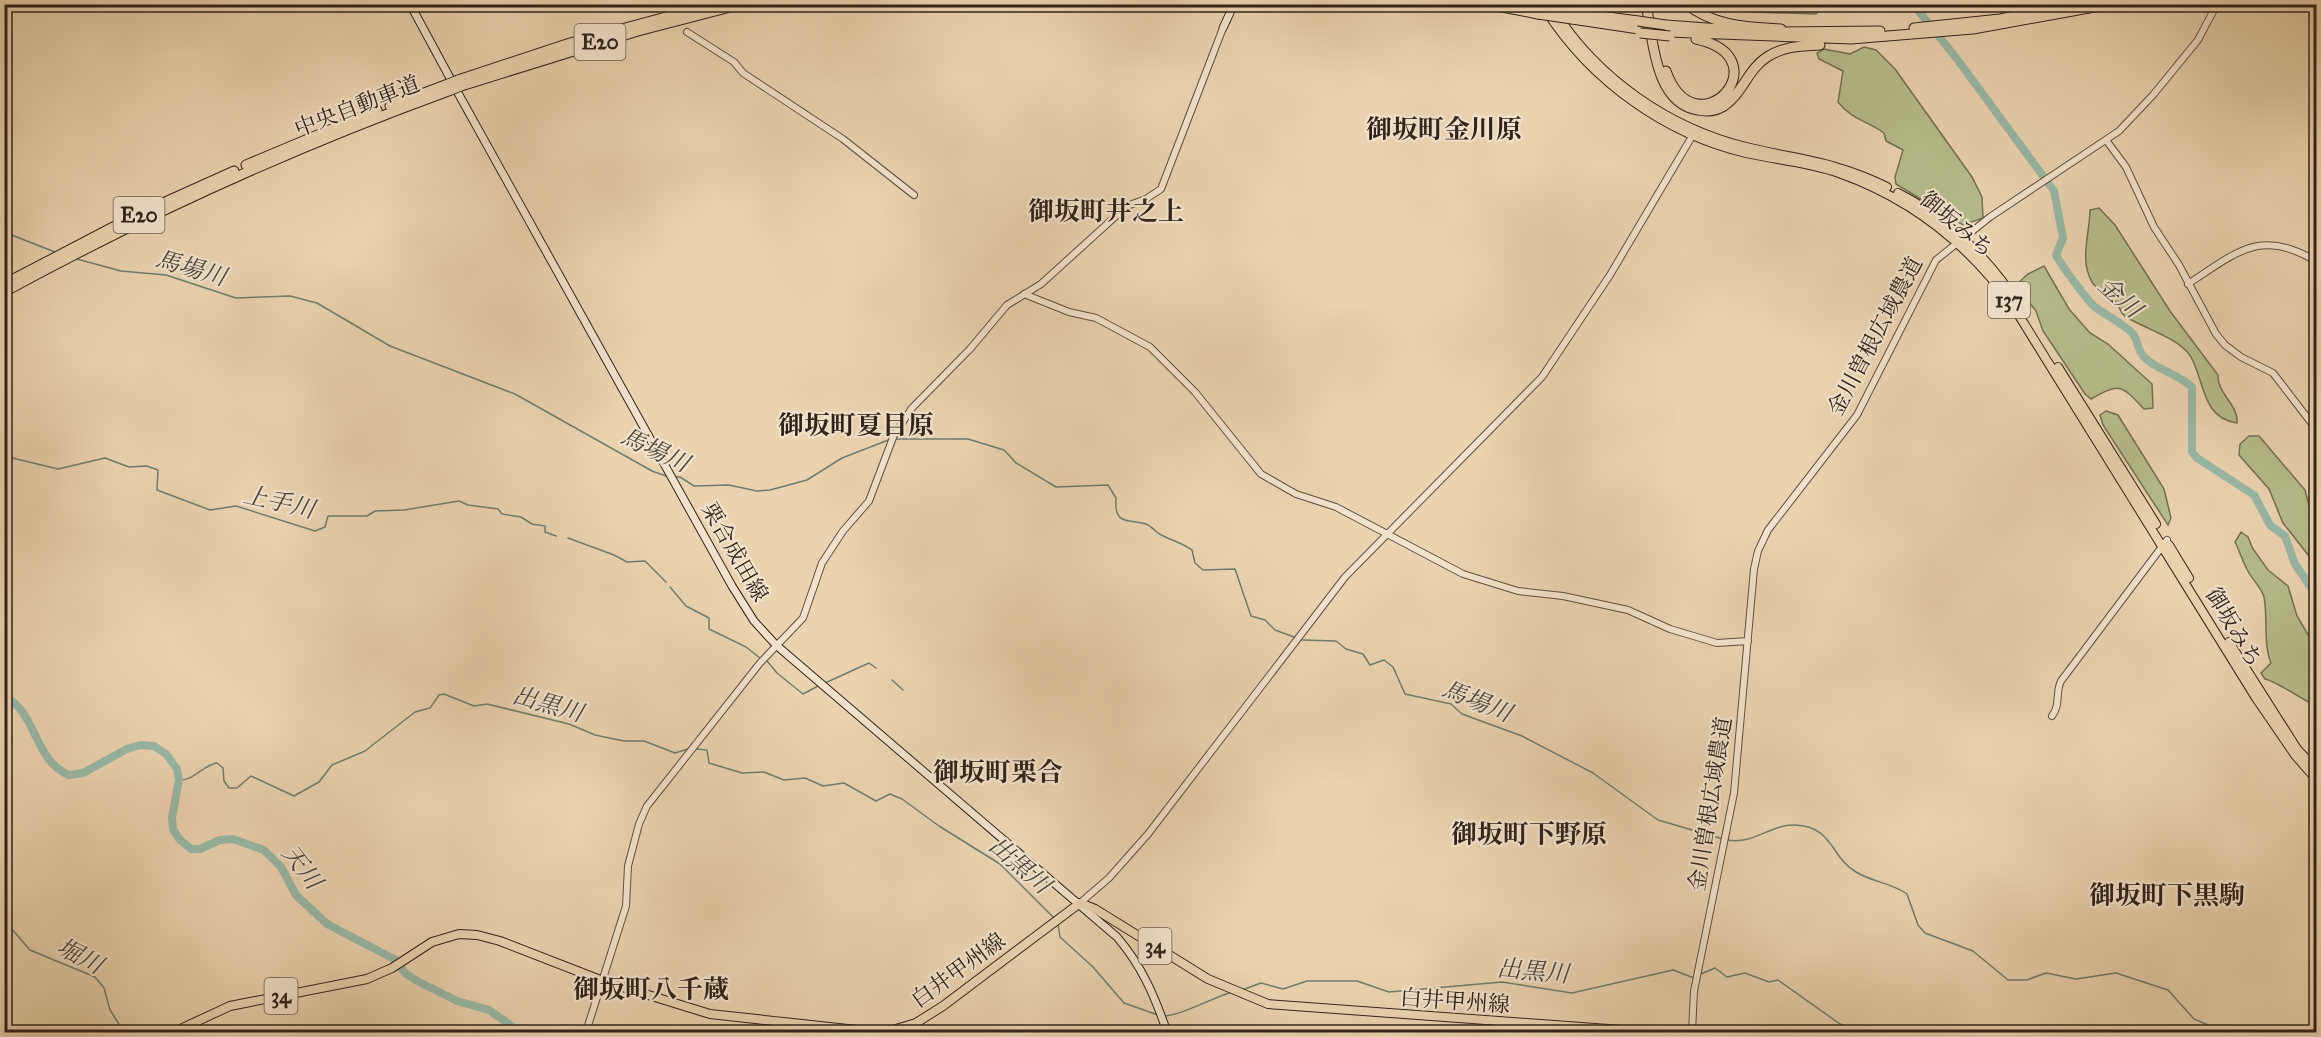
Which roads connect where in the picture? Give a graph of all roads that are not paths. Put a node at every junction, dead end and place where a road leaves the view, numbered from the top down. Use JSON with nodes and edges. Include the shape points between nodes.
{"nodes":[{"id":1,"x":410,"y":4,"type":"edge"},
{"id":2,"x":714,"y":4,"type":"edge"},
{"id":3,"x":741,"y":4,"type":"edge"},
{"id":4,"x":1234,"y":4,"type":"edge"},
{"id":5,"x":1487,"y":4,"type":"edge"},
{"id":6,"x":1525,"y":4,"type":"edge"},
{"id":7,"x":1550,"y":4,"type":"edge"},
{"id":8,"x":1590,"y":4,"type":"edge"},
{"id":9,"x":1646,"y":4,"type":"edge"},
{"id":10,"x":1651,"y":4,"type":"edge"},
{"id":11,"x":1686,"y":4,"type":"edge"},
{"id":12,"x":2077,"y":4,"type":"edge"},
{"id":13,"x":2111,"y":4,"type":"edge"},
{"id":14,"x":2217,"y":4,"type":"edge"},
{"id":15,"x":1539,"y":8,"type":"edge"},
{"id":16,"x":1572,"y":12,"type":"edge"},
{"id":17,"x":2002,"y":22,"type":"junction"},
{"id":18,"x":1223,"y":28,"type":"joint"},
{"id":19,"x":1639,"y":28,"type":"junction"},
{"id":20,"x":1668,"y":31,"type":"junction"},
{"id":21,"x":687,"y":32,"type":"dead end"},
{"id":22,"x":1847,"y":36,"type":"junction"},
{"id":23,"x":454,"y":85,"type":"junction"},
{"id":24,"x":1694,"y":134,"type":"junction"},
{"id":25,"x":2106,"y":140,"type":"junction"},
{"id":26,"x":914,"y":195,"type":"dead end"},
{"id":27,"x":1961,"y":240,"type":"junction"},
{"id":28,"x":59,"y":258,"type":"junction"},
{"id":29,"x":2316,"y":261,"type":"edge"},
{"id":30,"x":4,"y":284,"type":"edge"},
{"id":31,"x":2188,"y":284,"type":"junction"},
{"id":32,"x":4,"y":292,"type":"edge"},
{"id":33,"x":1024,"y":294,"type":"junction"},
{"id":34,"x":2316,"y":429,"type":"edge"},
{"id":35,"x":1388,"y":533,"type":"junction"},
{"id":36,"x":2165,"y":543,"type":"junction"},
{"id":37,"x":1748,"y":641,"type":"junction"},
{"id":38,"x":776,"y":645,"type":"junction"},
{"id":39,"x":2052,"y":716,"type":"dead end"},
{"id":40,"x":2316,"y":770,"type":"edge"},
{"id":41,"x":2316,"y":779,"type":"edge"},
{"id":42,"x":1080,"y":903,"type":"junction"},
{"id":43,"x":603,"y":981,"type":"junction"},
{"id":44,"x":174,"y":1032,"type":"edge"},
{"id":45,"x":586,"y":1032,"type":"edge"},
{"id":46,"x":1167,"y":1032,"type":"edge"},
{"id":47,"x":1648,"y":1032,"type":"edge"},
{"id":48,"x":1692,"y":1032,"type":"edge"}],
"edges":[{"from":1,"to":23,"type":"main road","name":"栗合成田線"},
{"from":2,"to":23,"type":"highway","name":"中央自動車道","number":"E20","via":[[570,44]]},
{"from":3,"to":23,"type":"highway","name":"中央自動車道","number":"E20"},
{"from":4,"to":18,"type":"main road"},
{"from":5,"to":15,"type":"highway"},
{"from":6,"to":15,"type":"highway"},
{"from":7,"to":24,"type":"highway","name":"御坂みち","number":"137","via":[[1581,47],[1610,75]]},
{"from":8,"to":16,"type":"highway"},
{"from":9,"to":22,"type":"highway","via":[[1664,83],[1679,101],[1694,110],[1723,107],[1762,60],[1784,48]]},
{"from":10,"to":20,"type":"highway","via":[[1668,78],[1693,102],[1713,103],[1722,99],[1734,77],[1730,58],[1710,42]]},
{"from":11,"to":22,"type":"highway","via":[[1725,24],[1834,29]]},
{"from":12,"to":17,"type":"highway"},
{"from":13,"to":17,"type":"highway"},
{"from":14,"to":25,"type":"street","name":"金川曽根広域農道","via":[[2198,40],[2134,116]]},
{"from":15,"to":16,"type":"highway","bridge":true},
{"from":15,"to":24,"type":"highway","name":"御坂みち","number":"137","via":[[1576,51],[1614,86],[1646,110]]},
{"from":16,"to":19,"type":"highway"},
{"from":16,"to":19,"type":"highway","via":[[1605,24]]},
{"from":17,"to":22,"type":"highway"},
{"from":17,"to":22,"type":"highway","via":[[1866,38]]},
{"from":18,"to":33,"type":"street","via":[[1161,189],[1127,206],[1041,284]]},
{"from":19,"to":20,"type":"highway","bridge":true},
{"from":20,"to":22,"type":"highway"},
{"from":21,"to":26,"type":"street","via":[[843,139]]},
{"from":23,"to":28,"type":"highway","name":"中央自動車道","number":"E20","via":[[266,163]]},
{"from":23,"to":38,"type":"main road","name":"栗合成田線","via":[[744,607]]},
{"from":24,"to":27,"type":"highway","name":"御坂みち","number":"137","via":[[1746,153],[1839,173],[1899,199]]},
{"from":24,"to":35,"type":"street","via":[[1610,275],[1542,378]]},
{"from":25,"to":27,"type":"street","name":"金川曽根広域農道"},
{"from":25,"to":31,"type":"street","via":[[2126,167],[2154,227]]},
{"from":27,"to":36,"type":"highway","name":"御坂みち","number":"137","via":[[2015,309]]},
{"from":27,"to":37,"type":"street","name":"金川曽根広域農道","via":[[1929,269],[1857,415],[1768,530],[1756,558]]},
{"from":28,"to":30,"type":"highway","name":"中央自動車道","number":"E20"},
{"from":28,"to":32,"type":"highway","name":"中央自動車道","number":"E20"},
{"from":29,"to":31,"type":"street","via":[[2289,246],[2259,244]]},
{"from":31,"to":34,"type":"street","via":[[2225,345],[2273,373]]},
{"from":33,"to":35,"type":"street","via":[[1068,312],[1096,318],[1150,347],[1195,392],[1261,474],[1296,494],[1336,507]]},
{"from":33,"to":38,"type":"street","via":[[995,316],[970,349],[912,408],[893,439],[869,501],[818,569],[803,618]]},
{"from":35,"to":37,"type":"street","via":[[1462,574],[1518,591],[1628,610],[1717,643]]},
{"from":35,"to":42,"type":"street","via":[[1345,577],[1297,637],[1148,834],[1109,878]]},
{"from":36,"to":39,"type":"street","via":[[2061,681],[2057,688],[2058,709]]},
{"from":36,"to":40,"type":"highway","name":"御坂みち","number":"137","via":[[2297,749]]},
{"from":36,"to":41,"type":"highway","name":"御坂みち","number":"137","via":[[2267,715]]},
{"from":37,"to":48,"type":"street","name":"金川曽根広域農道","via":[[1734,793],[1697,976]]},
{"from":38,"to":42,"type":"main road","name":"栗合成田線"},
{"from":38,"to":43,"type":"street","via":[[651,801],[639,824],[628,867],[626,906]]},
{"from":42,"to":43,"type":"main road","name":"白井甲州線","number":"34","via":[[928,1016],[889,1031],[710,1014]]},
{"from":42,"to":46,"type":"main road","name":"栗合成田線","via":[[1132,955],[1147,979]]},
{"from":42,"to":47,"type":"main road","name":"白井甲州線","number":"34","via":[[1232,992],[1284,1007]]},
{"from":43,"to":44,"type":"main road","name":"白井甲州線","number":"34","via":[[477,935],[451,935],[392,968],[354,982],[230,1006]]},
{"from":43,"to":45,"type":"street"}]}
